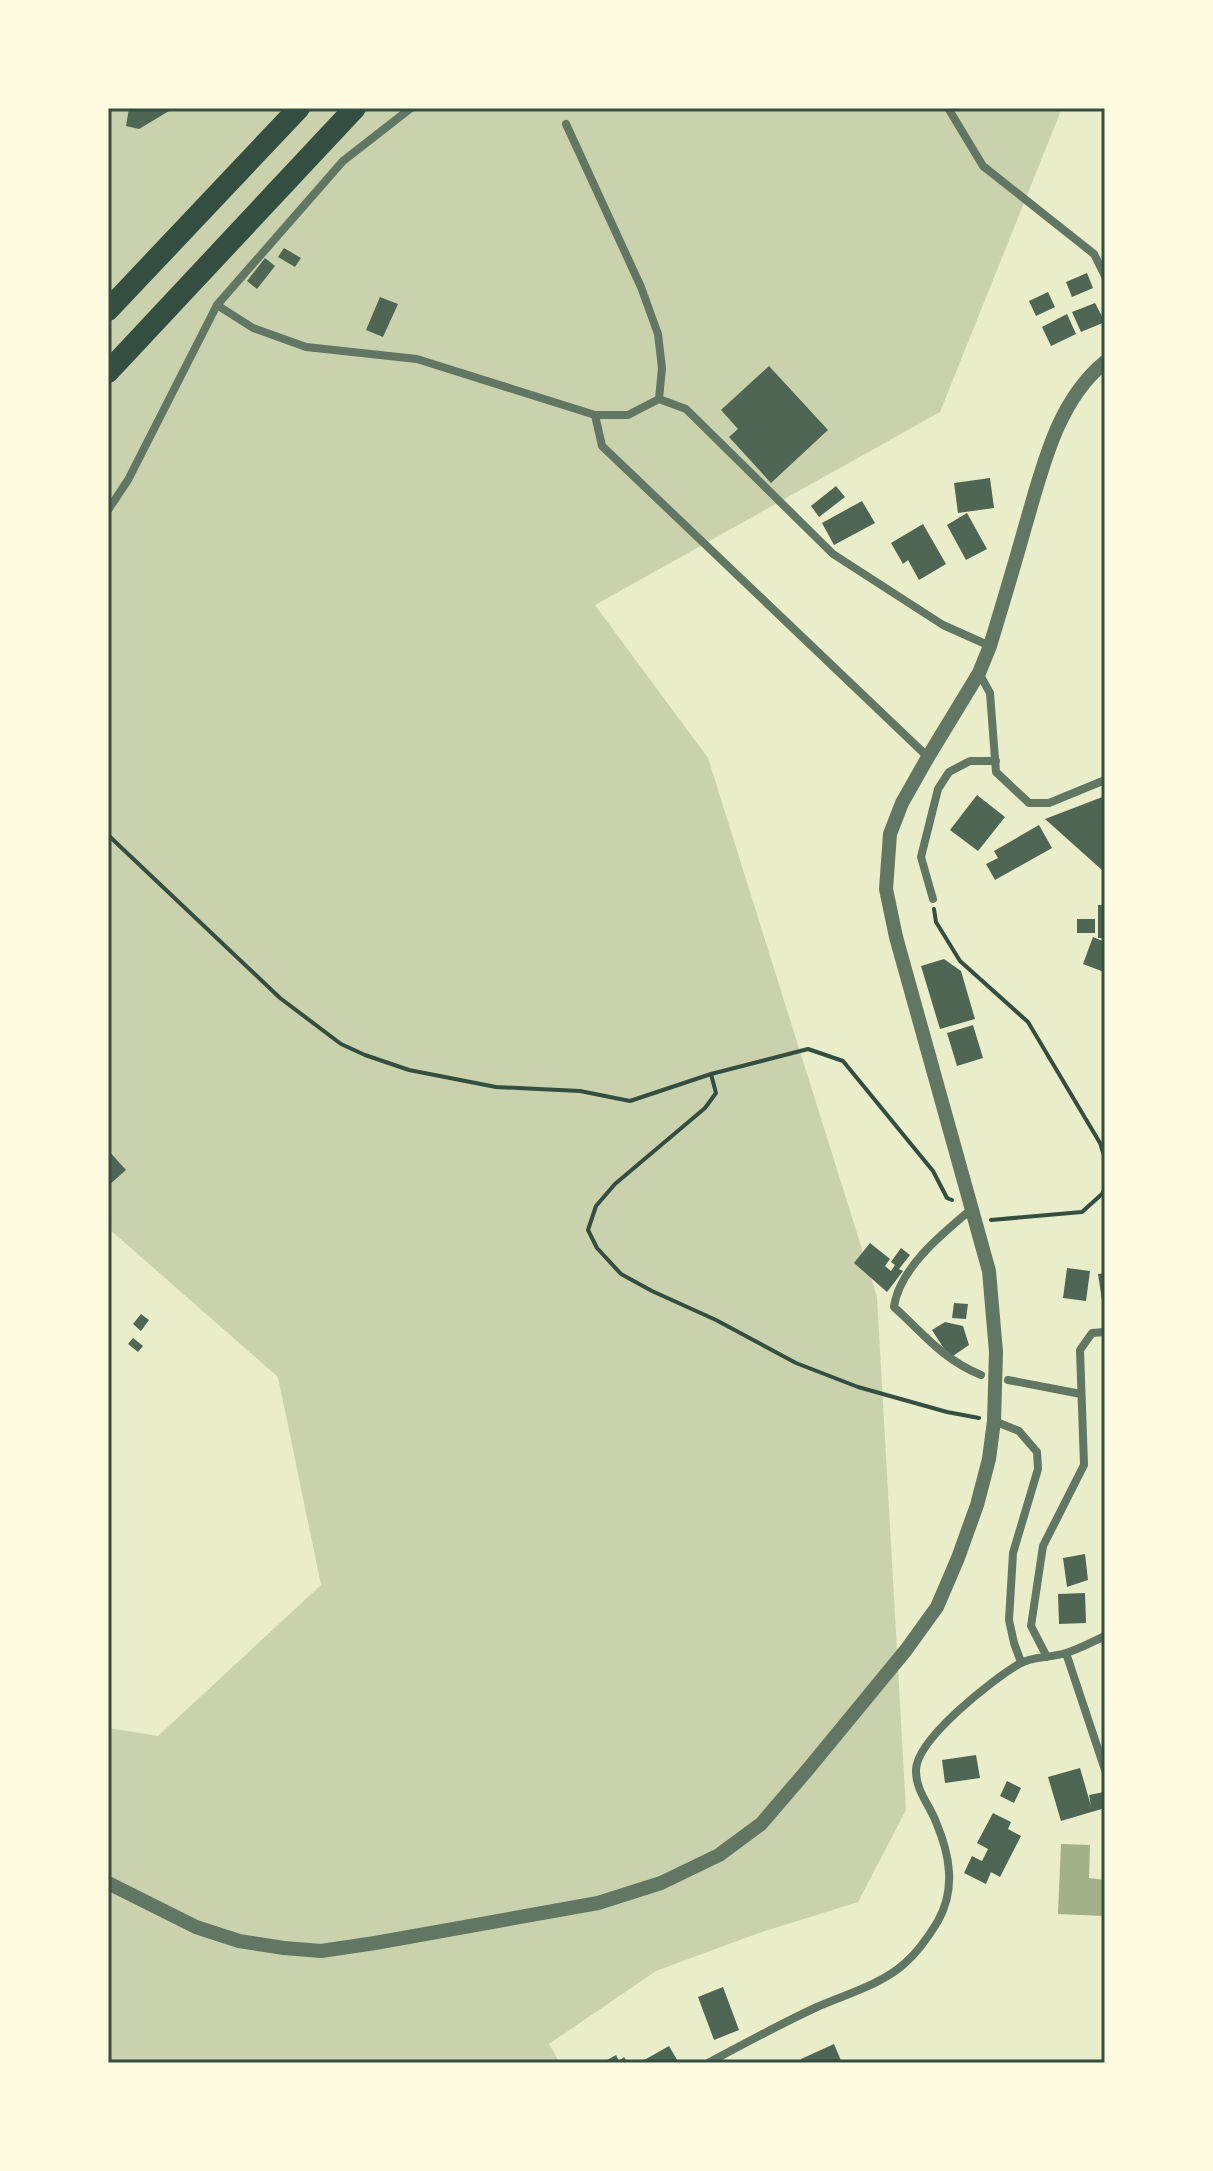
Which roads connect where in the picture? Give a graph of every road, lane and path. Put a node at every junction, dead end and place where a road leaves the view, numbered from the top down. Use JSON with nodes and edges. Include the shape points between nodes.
{"nodes":[{"id":1,"x":299,"y":108,"type":"edge"},
{"id":2,"x":355,"y":108,"type":"edge"},
{"id":3,"x":411,"y":108,"type":"edge"},
{"id":4,"x":948,"y":108,"type":"edge"},
{"id":5,"x":566,"y":124,"type":"dead end"},
{"id":6,"x":1105,"y":276,"type":"edge"},
{"id":7,"x":217,"y":305,"type":"junction"},
{"id":8,"x":108,"y":310,"type":"edge"},
{"id":9,"x":1105,"y":362,"type":"edge"},
{"id":10,"x":108,"y":372,"type":"edge"},
{"id":11,"x":659,"y":399,"type":"junction"},
{"id":12,"x":595,"y":415,"type":"junction"},
{"id":13,"x":108,"y":510,"type":"edge"},
{"id":14,"x":990,"y":646,"type":"junction"},
{"id":15,"x":979,"y":673,"type":"junction"},
{"id":16,"x":928,"y":757,"type":"junction"},
{"id":17,"x":996,"y":761,"type":"junction"},
{"id":18,"x":1105,"y":780,"type":"edge"},
{"id":19,"x":108,"y":835,"type":"edge"},
{"id":20,"x":933,"y":899,"type":"joint"},
{"id":21,"x":711,"y":1074,"type":"junction"},
{"id":22,"x":1105,"y":1159,"type":"edge"},
{"id":23,"x":1105,"y":1188,"type":"edge"},
{"id":24,"x":975,"y":1215,"type":"junction"},
{"id":25,"x":1105,"y":1332,"type":"edge"},
{"id":26,"x":981,"y":1375,"type":"dead end"},
{"id":27,"x":1008,"y":1380,"type":"dead end"},
{"id":28,"x":1081,"y":1394,"type":"junction"},
{"id":29,"x":994,"y":1421,"type":"junction"},
{"id":30,"x":1105,"y":1636,"type":"edge"},
{"id":31,"x":1066,"y":1653,"type":"junction"},
{"id":32,"x":1047,"y":1657,"type":"junction"},
{"id":33,"x":1021,"y":1662,"type":"junction"},
{"id":34,"x":1100,"y":1739,"type":"edge"},
{"id":35,"x":1105,"y":1770,"type":"edge"},
{"id":36,"x":108,"y":1883,"type":"edge"},
{"id":37,"x":708,"y":2063,"type":"edge"}],
"edges":[{"from":1,"to":8,"type":"highway"},
{"from":2,"to":10,"type":"highway"},
{"from":3,"to":7,"type":"street","via":[[343,161]]},
{"from":4,"to":6,"type":"street","via":[[983,166],[1094,254]]},
{"from":5,"to":11,"type":"street","via":[[658,334]]},
{"from":7,"to":12,"type":"street","via":[[253,328],[306,347],[417,359]]},
{"from":7,"to":13,"type":"street"},
{"from":9,"to":14,"type":"street","via":[[1064,412],[1050,444]]},
{"from":11,"to":12,"type":"street","via":[[628,415]]},
{"from":11,"to":14,"type":"street","via":[[686,409],[833,554],[943,625]]},
{"from":12,"to":16,"type":"street","via":[[602,446]]},
{"from":14,"to":15,"type":"street"},
{"from":15,"to":16,"type":"street"},
{"from":15,"to":17,"type":"street","via":[[990,693]]},
{"from":16,"to":24,"type":"street","via":[[890,834],[886,889]]},
{"from":17,"to":18,"type":"street","via":[[996,772],[1029,803],[1049,803]]},
{"from":17,"to":20,"type":"street","via":[[970,761],[949,772],[938,789],[921,857]]},
{"from":19,"to":21,"type":"path","via":[[280,998],[341,1044],[365,1055],[409,1070],[496,1087],[580,1091],[630,1101]]},
{"from":20,"to":22,"type":"path","via":[[936,922],[960,961],[1028,1022]]},
{"from":21,"to":24,"type":"path","via":[[808,1049],[843,1061],[933,1171],[947,1198]]},
{"from":21,"to":29,"type":"path","via":[[716,1093],[705,1108],[596,1206],[588,1230],[597,1248],[621,1274],[796,1363],[873,1391]]},
{"from":23,"to":24,"type":"path","via":[[1082,1212]]},
{"from":24,"to":26,"type":"street","via":[[945,1230],[920,1256],[895,1294],[894,1307],[944,1356]]},
{"from":24,"to":29,"type":"street","via":[[989,1271],[996,1352]]},
{"from":25,"to":28,"type":"street","via":[[1092,1333],[1080,1350]]},
{"from":27,"to":28,"type":"street"},
{"from":28,"to":32,"type":"street","via":[[1084,1465],[1043,1546],[1031,1626]]},
{"from":29,"to":33,"type":"street","via":[[1019,1431],[1037,1452],[1038,1469],[1013,1553],[1009,1620]]},
{"from":29,"to":36,"type":"street","via":[[977,1505],[937,1607],[761,1824],[719,1855],[661,1883],[598,1903],[321,1951],[239,1941],[196,1927]]},
{"from":30,"to":31,"type":"street"},
{"from":31,"to":32,"type":"street"},
{"from":31,"to":34,"type":"street"},
{"from":32,"to":33,"type":"street"},
{"from":33,"to":37,"type":"street","via":[[963,1706],[921,1753],[916,1769],[919,1792],[936,1822],[950,1868],[946,1903],[924,1941],[904,1965],[874,1982]]},
{"from":34,"to":35,"type":"street"}]}
